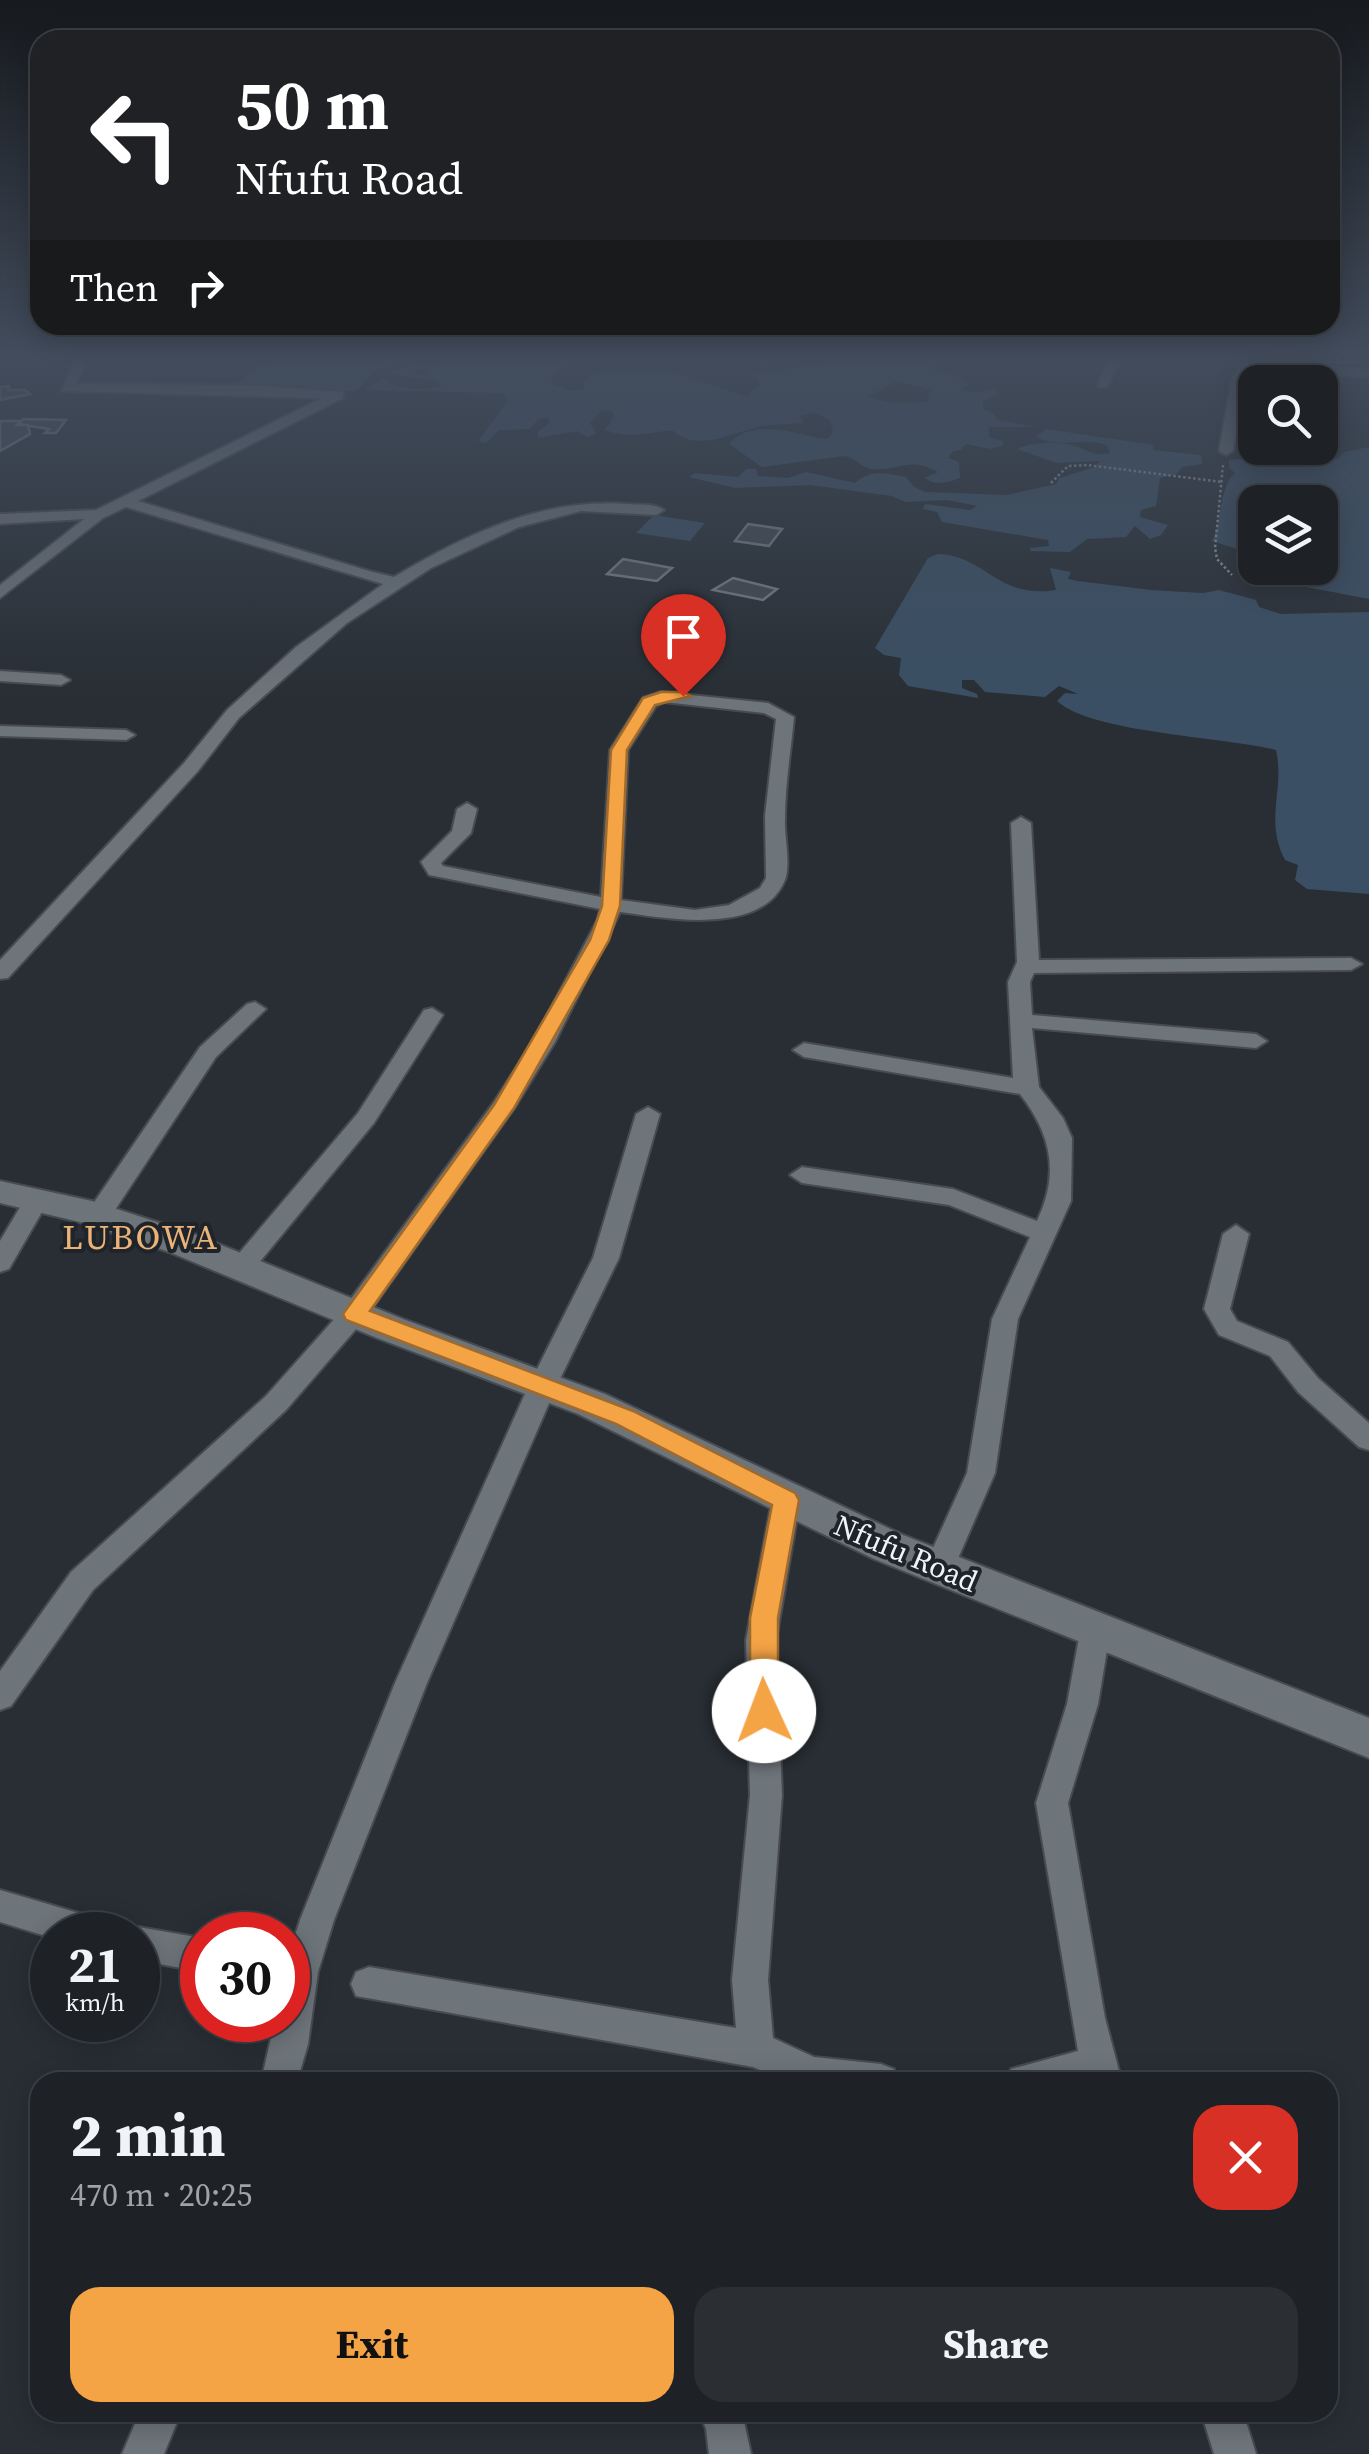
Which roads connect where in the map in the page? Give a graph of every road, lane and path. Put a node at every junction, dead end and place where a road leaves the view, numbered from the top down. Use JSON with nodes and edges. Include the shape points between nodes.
{"nodes":[{"id":1,"x":191,"y":468,"type":"edge"},
{"id":2,"x":1066,"y":468,"type":"edge"},
{"id":3,"x":1108,"y":468,"type":"edge"},
{"id":4,"x":1224,"y":468,"type":"edge"},
{"id":5,"x":1222,"y":482,"type":"junction"},
{"id":6,"x":1051,"y":483,"type":"dead end"},
{"id":7,"x":123,"y":501,"type":"junction"},
{"id":8,"x":656,"y":510,"type":"dead end"},
{"id":9,"x":98,"y":515,"type":"junction"},
{"id":10,"x":0,"y":519,"type":"edge"},
{"id":11,"x":1232,"y":575,"type":"dead end"},
{"id":12,"x":398,"y":583,"type":"junction"},
{"id":13,"x":0,"y":592,"type":"edge"},
{"id":14,"x":0,"y":676,"type":"edge"},
{"id":15,"x":61,"y":680,"type":"dead end"},
{"id":16,"x":0,"y":731,"type":"edge"},
{"id":17,"x":126,"y":735,"type":"dead end"},
{"id":18,"x":467,"y":809,"type":"dead end"},
{"id":19,"x":1021,"y":823,"type":"dead end"},
{"id":20,"x":611,"y":906,"type":"junction"},
{"id":21,"x":1351,"y":964,"type":"dead end"},
{"id":22,"x":1027,"y":967,"type":"junction"},
{"id":23,"x":0,"y":973,"type":"edge"},
{"id":24,"x":255,"y":1008,"type":"dead end"},
{"id":25,"x":432,"y":1015,"type":"dead end"},
{"id":26,"x":1023,"y":1022,"type":"junction"},
{"id":27,"x":1256,"y":1041,"type":"dead end"},
{"id":28,"x":804,"y":1050,"type":"dead end"},
{"id":29,"x":1028,"y":1088,"type":"junction"},
{"id":30,"x":648,"y":1114,"type":"dead end"},
{"id":31,"x":802,"y":1175,"type":"dead end"},
{"id":32,"x":19,"y":1195,"type":"edge"},
{"id":33,"x":100,"y":1213,"type":"junction"},
{"id":34,"x":1046,"y":1234,"type":"junction"},
{"id":35,"x":1236,"y":1234,"type":"dead end"},
{"id":36,"x":0,"y":1262,"type":"edge"},
{"id":37,"x":244,"y":1264,"type":"junction"},
{"id":38,"x":354,"y":1314,"type":"junction"},
{"id":39,"x":543,"y":1385,"type":"junction"},
{"id":40,"x":1369,"y":1439,"type":"edge"},
{"id":41,"x":786,"y":1500,"type":"junction"},
{"id":42,"x":939,"y":1568,"type":"junction"},
{"id":43,"x":1095,"y":1632,"type":"junction"},
{"id":44,"x":0,"y":1696,"type":"edge"},
{"id":45,"x":1369,"y":1738,"type":"edge"},
{"id":46,"x":0,"y":1906,"type":"edge"},
{"id":47,"x":30,"y":1915,"type":"edge"},
{"id":48,"x":310,"y":1932,"type":"edge"},
{"id":49,"x":369,"y":1984,"type":"dead end"},
{"id":50,"x":290,"y":2042,"type":"edge"},
{"id":51,"x":756,"y":2049,"type":"junction"},
{"id":52,"x":282,"y":2072,"type":"edge"},
{"id":53,"x":808,"y":2072,"type":"edge"},
{"id":54,"x":1101,"y":2072,"type":"edge"},
{"id":55,"x":157,"y":2422,"type":"edge"},
{"id":56,"x":725,"y":2422,"type":"edge"},
{"id":57,"x":1225,"y":2422,"type":"edge"},
{"id":58,"x":143,"y":2454,"type":"edge"},
{"id":59,"x":730,"y":2454,"type":"edge"},
{"id":60,"x":1235,"y":2454,"type":"edge"}],
"edges":[{"from":1,"to":7,"type":"street"},
{"from":2,"to":6,"type":"path"},
{"from":3,"to":5,"type":"path"},
{"from":4,"to":5,"type":"path"},
{"from":5,"to":11,"type":"path","via":[[1217,559]]},
{"from":7,"to":9,"type":"street"},
{"from":7,"to":12,"type":"street"},
{"from":8,"to":12,"type":"street","via":[[560,508],[472,542]]},
{"from":9,"to":10,"type":"street"},
{"from":9,"to":13,"type":"street"},
{"from":12,"to":23,"type":"street","via":[[230,716]]},
{"from":14,"to":15,"type":"street"},
{"from":16,"to":17,"type":"street"},
{"from":18,"to":20,"type":"street","via":[[462,834],[433,858],[433,869]]},
{"from":19,"to":22,"type":"street"},
{"from":20,"to":20,"type":"street","via":[[619,750],[649,702],[683,696],[782,713],[777,869],[766,892],[734,911],[703,916]]},
{"from":20,"to":38,"type":"street","via":[[600,940],[503,1108]]},
{"from":21,"to":22,"type":"street"},
{"from":22,"to":26,"type":"street","via":[[1018,982]]},
{"from":24,"to":33,"type":"street","via":[[208,1052]]},
{"from":25,"to":37,"type":"street","via":[[366,1118]]},
{"from":26,"to":27,"type":"street"},
{"from":26,"to":29,"type":"street"},
{"from":28,"to":29,"type":"street"},
{"from":29,"to":34,"type":"street","via":[[1060,1138],[1058,1201]]},
{"from":30,"to":39,"type":"street","via":[[606,1258]]},
{"from":31,"to":34,"type":"street","via":[[952,1197]]},
{"from":32,"to":33,"type":"street","name":"Nfufu Road"},
{"from":32,"to":36,"type":"street"},
{"from":33,"to":37,"type":"street","name":"Nfufu Road"},
{"from":34,"to":42,"type":"street","via":[[1005,1318],[981,1473]]},
{"from":35,"to":40,"type":"street","via":[[1220,1318],[1240,1335],[1279,1350]]},
{"from":37,"to":38,"type":"street","name":"Nfufu Road"},
{"from":38,"to":39,"type":"street","name":"Nfufu Road"},
{"from":38,"to":44,"type":"street","via":[[276,1403],[82,1582]]},
{"from":39,"to":41,"type":"street","name":"Nfufu Road","via":[[674,1440]]},
{"from":39,"to":48,"type":"street"},
{"from":41,"to":42,"type":"street","name":"Nfufu Road"},
{"from":41,"to":51,"type":"street","via":[[762,1640],[766,1795],[750,1980]]},
{"from":42,"to":43,"type":"street","name":"Nfufu Road"},
{"from":43,"to":45,"type":"street","name":"Nfufu Road"},
{"from":43,"to":54,"type":"street","via":[[1052,1803]]},
{"from":46,"to":47,"type":"street"},
{"from":49,"to":51,"type":"street"},
{"from":50,"to":52,"type":"street"},
{"from":51,"to":53,"type":"street"},
{"from":55,"to":58,"type":"street"},
{"from":56,"to":59,"type":"street"},
{"from":57,"to":60,"type":"street"}]}
